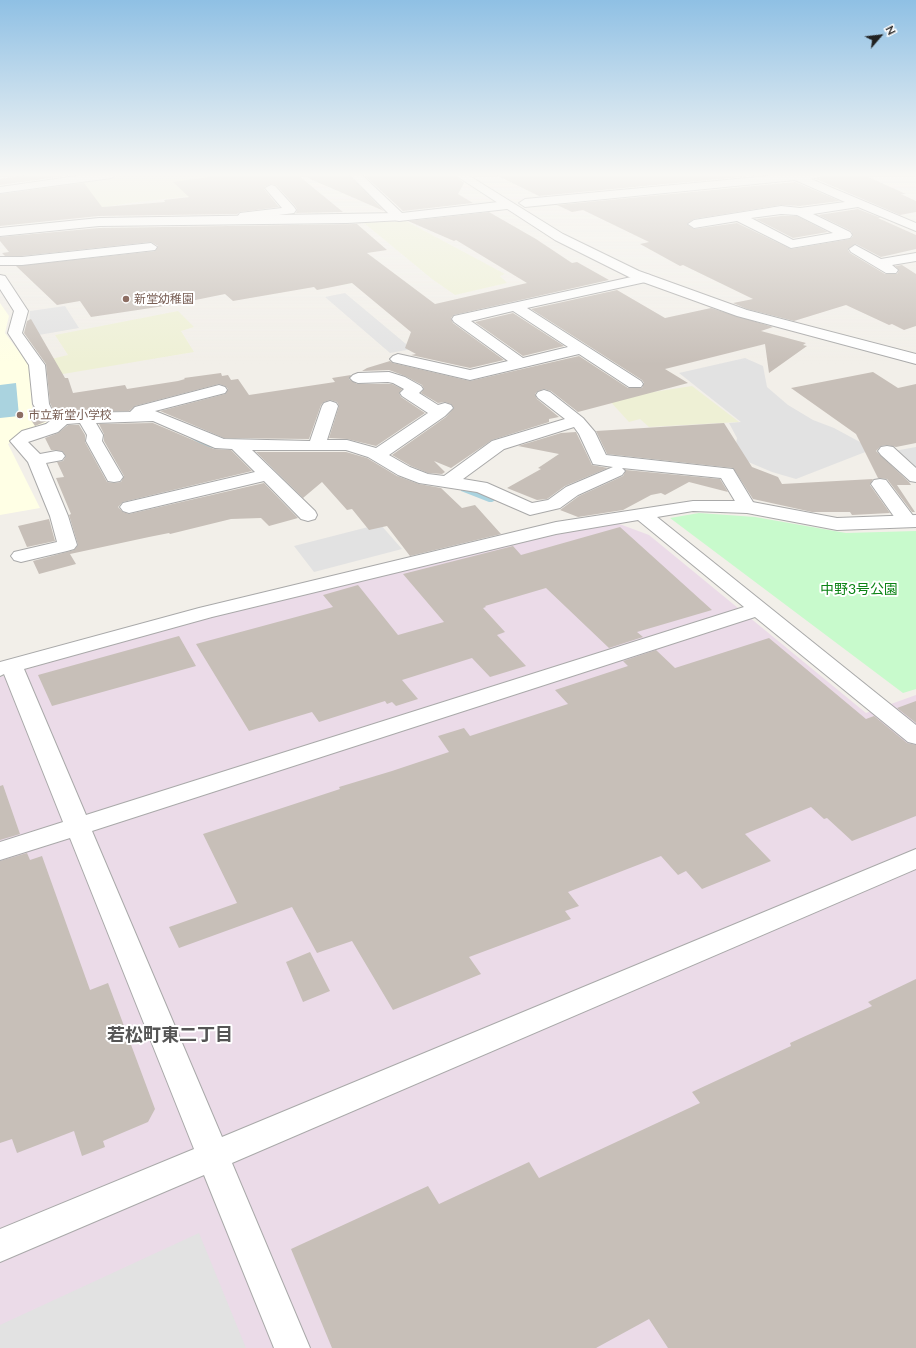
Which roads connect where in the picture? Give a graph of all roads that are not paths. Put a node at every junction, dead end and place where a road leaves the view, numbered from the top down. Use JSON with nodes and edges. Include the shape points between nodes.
{"nodes":[{"id":1,"x":561,"y":238,"type":"edge"},
{"id":2,"x":583,"y":238,"type":"edge"},
{"id":3,"x":779,"y":238,"type":"edge"},
{"id":4,"x":828,"y":238,"type":"edge"},
{"id":5,"x":151,"y":247,"type":"dead end"},
{"id":6,"x":855,"y":249,"type":"dead end"},
{"id":7,"x":916,"y":257,"type":"edge"},
{"id":8,"x":0,"y":259,"type":"edge"},
{"id":9,"x":645,"y":278,"type":"junction"},
{"id":10,"x":0,"y":279,"type":"edge"},
{"id":11,"x":516,"y":306,"type":"junction"},
{"id":12,"x":581,"y":349,"type":"junction"},
{"id":13,"x":916,"y":349,"type":"edge"},
{"id":14,"x":398,"y":359,"type":"dead end"},
{"id":15,"x":916,"y":360,"type":"edge"},
{"id":16,"x":520,"y":363,"type":"junction"},
{"id":17,"x":358,"y":378,"type":"dead end"},
{"id":18,"x":634,"y":384,"type":"dead end"},
{"id":19,"x":219,"y":390,"type":"dead end"},
{"id":20,"x":544,"y":395,"type":"dead end"},
{"id":21,"x":330,"y":406,"type":"dead end"},
{"id":22,"x":135,"y":415,"type":"junction"},
{"id":23,"x":85,"y":417,"type":"junction"},
{"id":24,"x":63,"y":419,"type":"junction"},
{"id":25,"x":577,"y":421,"type":"junction"},
{"id":26,"x":236,"y":444,"type":"junction"},
{"id":27,"x":317,"y":445,"type":"junction"},
{"id":28,"x":887,"y":451,"type":"dead end"},
{"id":29,"x":378,"y":455,"type":"junction"},
{"id":30,"x":56,"y":456,"type":"dead end"},
{"id":31,"x":36,"y":460,"type":"junction"},
{"id":32,"x":616,"y":471,"type":"dead end"},
{"id":33,"x":267,"y":475,"type":"junction"},
{"id":34,"x":114,"y":477,"type":"dead end"},
{"id":35,"x":916,"y":477,"type":"edge"},
{"id":36,"x":448,"y":482,"type":"junction"},
{"id":37,"x":880,"y":484,"type":"dead end"},
{"id":38,"x":128,"y":506,"type":"dead end"},
{"id":39,"x":747,"y":507,"type":"junction"},
{"id":40,"x":644,"y":514,"type":"junction"},
{"id":41,"x":308,"y":515,"type":"dead end"},
{"id":42,"x":912,"y":521,"type":"edge"},
{"id":43,"x":21,"y":556,"type":"dead end"},
{"id":44,"x":759,"y":609,"type":"junction"},
{"id":45,"x":6,"y":667,"type":"edge"},
{"id":46,"x":916,"y":737,"type":"edge"},
{"id":47,"x":78,"y":826,"type":"junction"},
{"id":48,"x":0,"y":850,"type":"edge"},
{"id":49,"x":916,"y":858,"type":"edge"},
{"id":50,"x":213,"y":1156,"type":"junction"},
{"id":51,"x":0,"y":1246,"type":"edge"},
{"id":52,"x":292,"y":1348,"type":"edge"}],
"edges":[{"from":1,"to":9,"type":"street"},
{"from":2,"to":13,"type":"street","via":[[656,272],[772,312]]},
{"from":3,"to":4,"type":"street","via":[[791,244]]},
{"from":5,"to":8,"type":"street","via":[[22,262]]},
{"from":6,"to":7,"type":"street","via":[[886,266]]},
{"from":9,"to":11,"type":"street"},
{"from":9,"to":15,"type":"street","via":[[742,313]]},
{"from":10,"to":24,"type":"street","via":[[21,311],[15,333],[37,365],[41,404],[46,413]]},
{"from":11,"to":12,"type":"street"},
{"from":11,"to":16,"type":"street","via":[[459,319]]},
{"from":12,"to":16,"type":"street"},
{"from":12,"to":18,"type":"street"},
{"from":14,"to":16,"type":"street","via":[[470,375]]},
{"from":17,"to":29,"type":"street","via":[[389,377],[399,380],[415,389],[408,393],[442,410]]},
{"from":19,"to":22,"type":"street","via":[[141,410]]},
{"from":20,"to":25,"type":"street"},
{"from":21,"to":27,"type":"street"},
{"from":22,"to":23,"type":"street"},
{"from":22,"to":26,"type":"street","via":[[155,416],[221,444]]},
{"from":23,"to":24,"type":"street"},
{"from":23,"to":34,"type":"street","via":[[95,435],[94,441]]},
{"from":24,"to":31,"type":"street","via":[[52,428],[28,435],[18,441]]},
{"from":25,"to":36,"type":"street","via":[[498,445]]},
{"from":25,"to":39,"type":"street","via":[[587,432],[599,460],[727,473]]},
{"from":26,"to":27,"type":"street"},
{"from":26,"to":33,"type":"street"},
{"from":27,"to":29,"type":"street","via":[[347,445]]},
{"from":28,"to":35,"type":"street"},
{"from":29,"to":36,"type":"street","via":[[404,471]]},
{"from":30,"to":31,"type":"street"},
{"from":31,"to":43,"type":"street","via":[[70,551]]},
{"from":32,"to":36,"type":"street","via":[[572,491],[554,504],[530,509],[480,487]]},
{"from":33,"to":38,"type":"street"},
{"from":33,"to":41,"type":"street"},
{"from":37,"to":42,"type":"street"},
{"from":39,"to":40,"type":"street","via":[[693,506]]},
{"from":39,"to":42,"type":"street","via":[[837,524]]},
{"from":40,"to":44,"type":"street"},
{"from":40,"to":45,"type":"street","via":[[556,528],[213,610]]},
{"from":44,"to":46,"type":"street"},
{"from":44,"to":47,"type":"street"},
{"from":45,"to":47,"type":"street"},
{"from":47,"to":48,"type":"street"},
{"from":47,"to":50,"type":"street"},
{"from":49,"to":50,"type":"street"},
{"from":50,"to":51,"type":"street"},
{"from":50,"to":52,"type":"street"}]}
